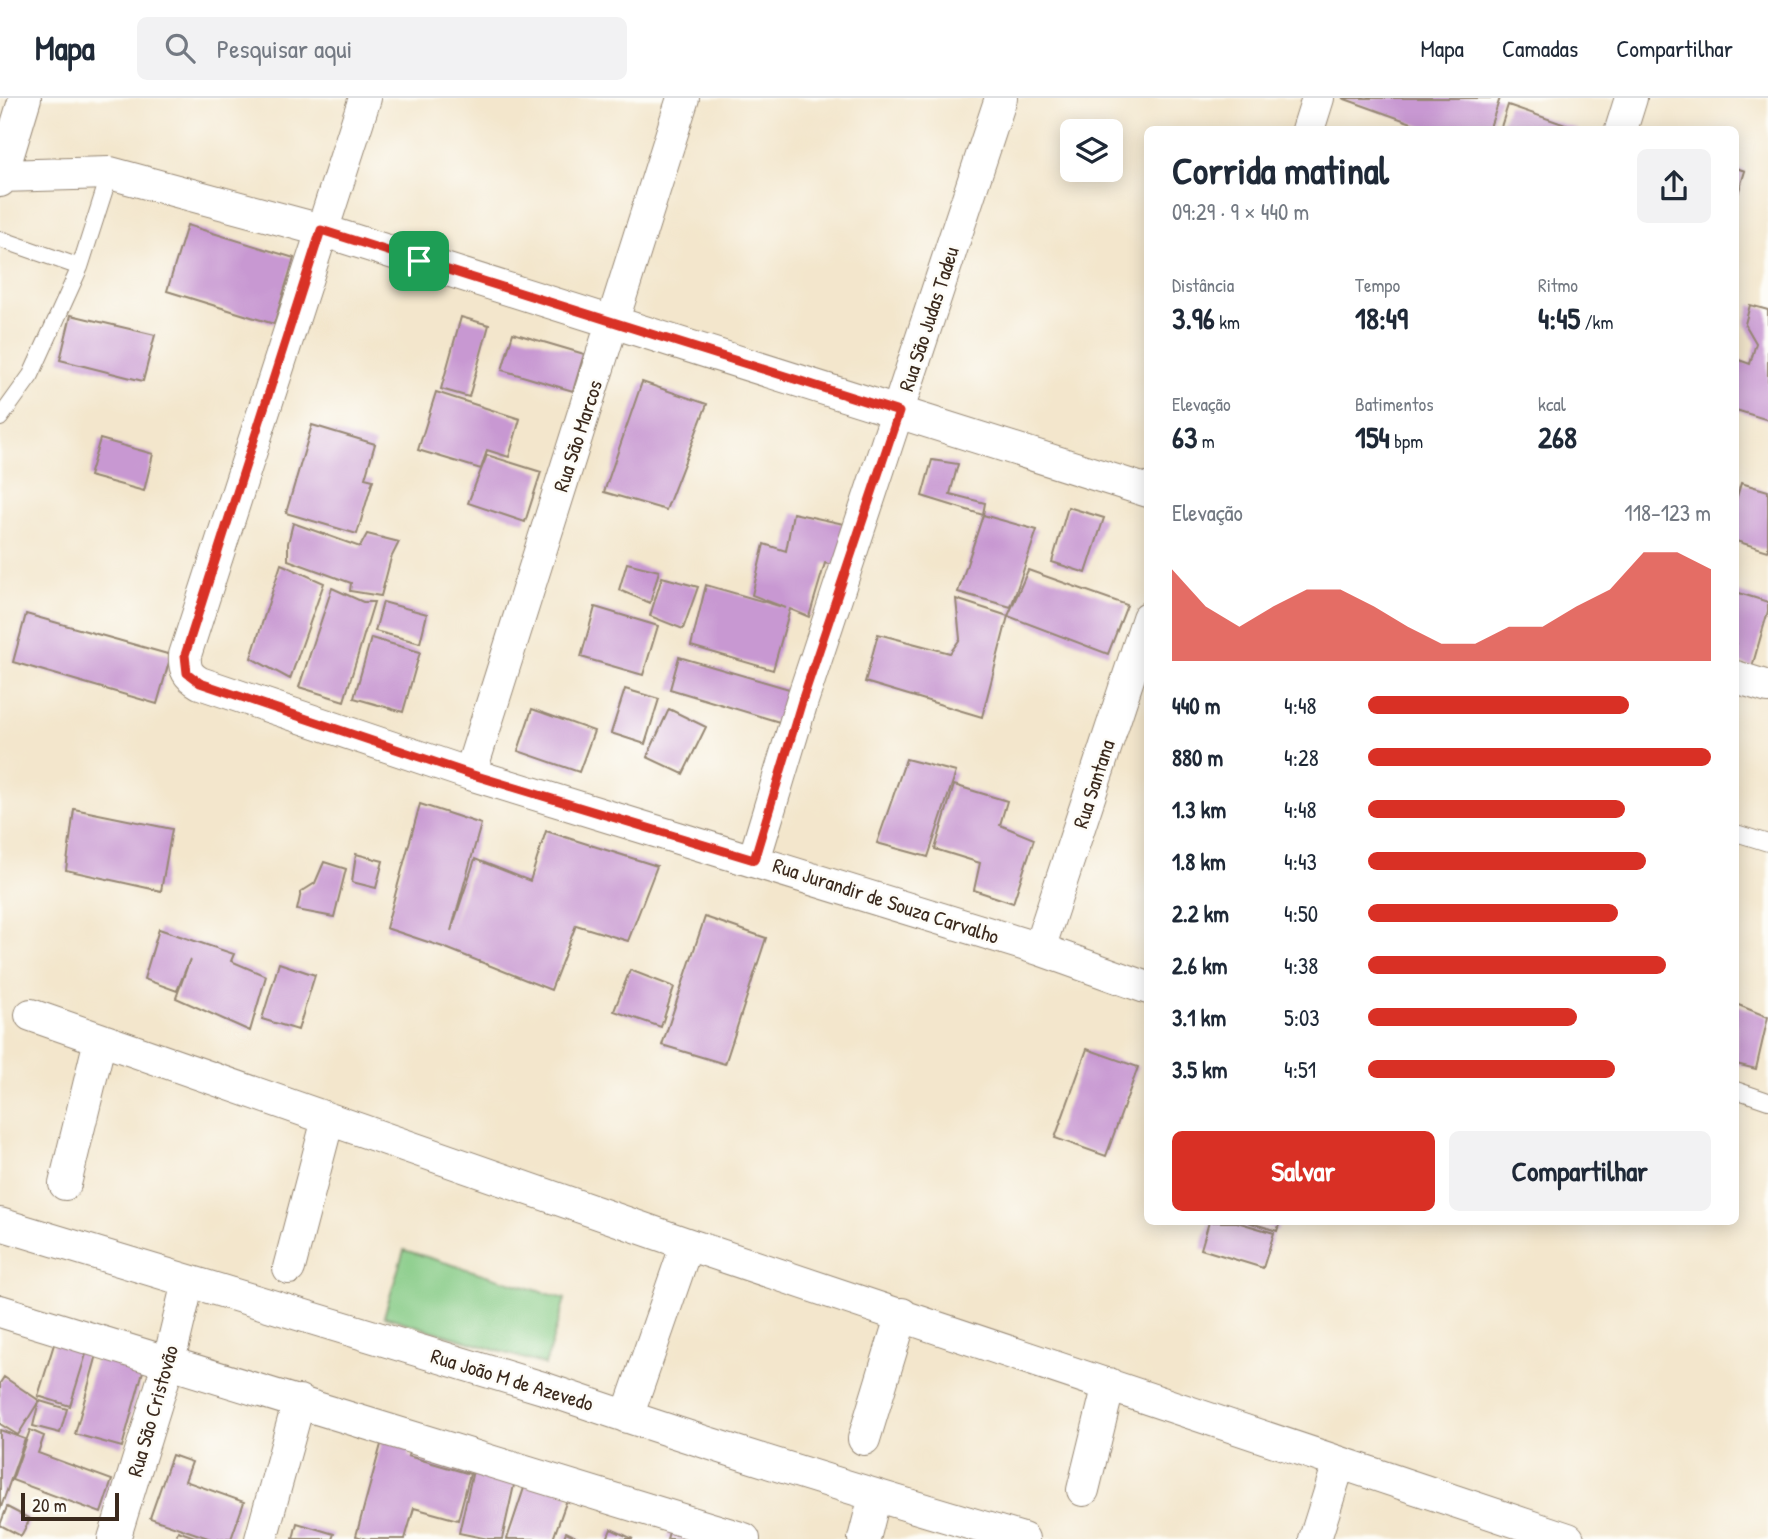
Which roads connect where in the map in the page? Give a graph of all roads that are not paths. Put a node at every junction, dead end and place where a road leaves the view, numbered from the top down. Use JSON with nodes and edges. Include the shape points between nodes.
{"nodes":[{"id":1,"x":25,"y":98,"type":"edge"},
{"id":2,"x":365,"y":98,"type":"edge"},
{"id":3,"x":683,"y":98,"type":"edge"},
{"id":4,"x":1001,"y":98,"type":"edge"},
{"id":5,"x":1318,"y":98,"type":"edge"},
{"id":6,"x":1631,"y":98,"type":"edge"},
{"id":7,"x":1309,"y":126,"type":"edge"},
{"id":8,"x":1622,"y":126,"type":"edge"},
{"id":9,"x":110,"y":173,"type":"junction"},
{"id":10,"x":0,"y":178,"type":"edge"},
{"id":11,"x":321,"y":230,"type":"junction"},
{"id":12,"x":0,"y":239,"type":"edge"},
{"id":13,"x":80,"y":267,"type":"junction"},
{"id":14,"x":614,"y":323,"type":"junction"},
{"id":15,"x":899,"y":412,"type":"junction"},
{"id":16,"x":0,"y":418,"type":"edge"},
{"id":17,"x":1144,"y":490,"type":"edge"},
{"id":18,"x":1144,"y":630,"type":"edge"},
{"id":19,"x":1739,"y":678,"type":"edge"},
{"id":20,"x":1768,"y":687,"type":"edge"},
{"id":21,"x":470,"y":774,"type":"junction"},
{"id":22,"x":1739,"y":834,"type":"edge"},
{"id":23,"x":1768,"y":843,"type":"edge"},
{"id":24,"x":754,"y":860,"type":"junction"},
{"id":25,"x":1039,"y":950,"type":"junction"},
{"id":26,"x":1144,"y":987,"type":"edge"},
{"id":27,"x":31,"y":1015,"type":"dead end"},
{"id":28,"x":100,"y":1040,"type":"junction"},
{"id":29,"x":1739,"y":1091,"type":"edge"},
{"id":30,"x":1768,"y":1101,"type":"edge"},
{"id":31,"x":328,"y":1119,"type":"junction"},
{"id":32,"x":65,"y":1184,"type":"dead end"},
{"id":33,"x":0,"y":1224,"type":"edge"},
{"id":34,"x":687,"y":1244,"type":"junction"},
{"id":35,"x":289,"y":1268,"type":"dead end"},
{"id":36,"x":188,"y":1282,"type":"junction"},
{"id":37,"x":0,"y":1311,"type":"edge"},
{"id":38,"x":902,"y":1314,"type":"junction"},
{"id":39,"x":169,"y":1362,"type":"junction"},
{"id":40,"x":1109,"y":1384,"type":"junction"},
{"id":41,"x":299,"y":1401,"type":"junction"},
{"id":42,"x":627,"y":1418,"type":"junction"},
{"id":43,"x":864,"y":1439,"type":"dead end"},
{"id":44,"x":1339,"y":1463,"type":"junction"},
{"id":45,"x":1083,"y":1490,"type":"dead end"},
{"id":46,"x":875,"y":1496,"type":"junction"},
{"id":47,"x":114,"y":1539,"type":"edge"},
{"id":48,"x":261,"y":1539,"type":"edge"},
{"id":49,"x":744,"y":1539,"type":"edge"},
{"id":50,"x":864,"y":1539,"type":"edge"},
{"id":51,"x":1023,"y":1539,"type":"edge"},
{"id":52,"x":1315,"y":1539,"type":"edge"},
{"id":53,"x":1568,"y":1539,"type":"edge"}],
"edges":[{"from":1,"to":10,"type":"street"},
{"from":2,"to":11,"type":"street"},
{"from":3,"to":14,"type":"street","name":"Rua São Marcos"},
{"from":4,"to":15,"type":"street","name":"Rua São Judas Tadeu"},
{"from":5,"to":7,"type":"street"},
{"from":6,"to":8,"type":"street"},
{"from":9,"to":10,"type":"street"},
{"from":9,"to":11,"type":"street"},
{"from":9,"to":13,"type":"lane"},
{"from":11,"to":14,"type":"street"},
{"from":11,"to":21,"type":"street","name":"Rua Jurandir de Souza Carvalho","via":[[185,655],[187,673],[200,683]]},
{"from":12,"to":13,"type":"lane"},
{"from":13,"to":16,"type":"lane","via":[[31,374]]},
{"from":14,"to":15,"type":"street"},
{"from":14,"to":21,"type":"street","name":"Rua São Marcos"},
{"from":15,"to":17,"type":"street"},
{"from":15,"to":24,"type":"street","name":"Rua São Judas Tadeu"},
{"from":18,"to":25,"type":"street","name":"Rua Santana"},
{"from":19,"to":20,"type":"street"},
{"from":21,"to":24,"type":"street","name":"Rua Jurandir de Souza Carvalho"},
{"from":22,"to":23,"type":"lane"},
{"from":24,"to":25,"type":"street","name":"Rua Jurandir de Souza Carvalho"},
{"from":25,"to":26,"type":"street","name":"Rua Jurandir de Souza Carvalho"},
{"from":27,"to":28,"type":"street"},
{"from":28,"to":31,"type":"street"},
{"from":28,"to":32,"type":"street"},
{"from":29,"to":30,"type":"lane"},
{"from":31,"to":34,"type":"street"},
{"from":31,"to":35,"type":"street"},
{"from":33,"to":36,"type":"street","name":"Rua João M de Azevedo"},
{"from":34,"to":38,"type":"street"},
{"from":34,"to":42,"type":"street"},
{"from":36,"to":39,"type":"street","name":"Rua São Cristovão"},
{"from":36,"to":42,"type":"street","name":"Rua João M de Azevedo","via":[[543,1388]]},
{"from":37,"to":39,"type":"street"},
{"from":38,"to":40,"type":"street"},
{"from":38,"to":43,"type":"street"},
{"from":39,"to":41,"type":"street"},
{"from":39,"to":47,"type":"street","name":"Rua São Cristovão"},
{"from":40,"to":44,"type":"street"},
{"from":40,"to":45,"type":"street"},
{"from":41,"to":48,"type":"street"},
{"from":41,"to":49,"type":"street"},
{"from":42,"to":46,"type":"street","name":"Rua João M de Azevedo"},
{"from":44,"to":52,"type":"street"},
{"from":44,"to":53,"type":"street"},
{"from":46,"to":50,"type":"street"},
{"from":46,"to":51,"type":"street","name":"Rua João M de Azevedo"}]}
